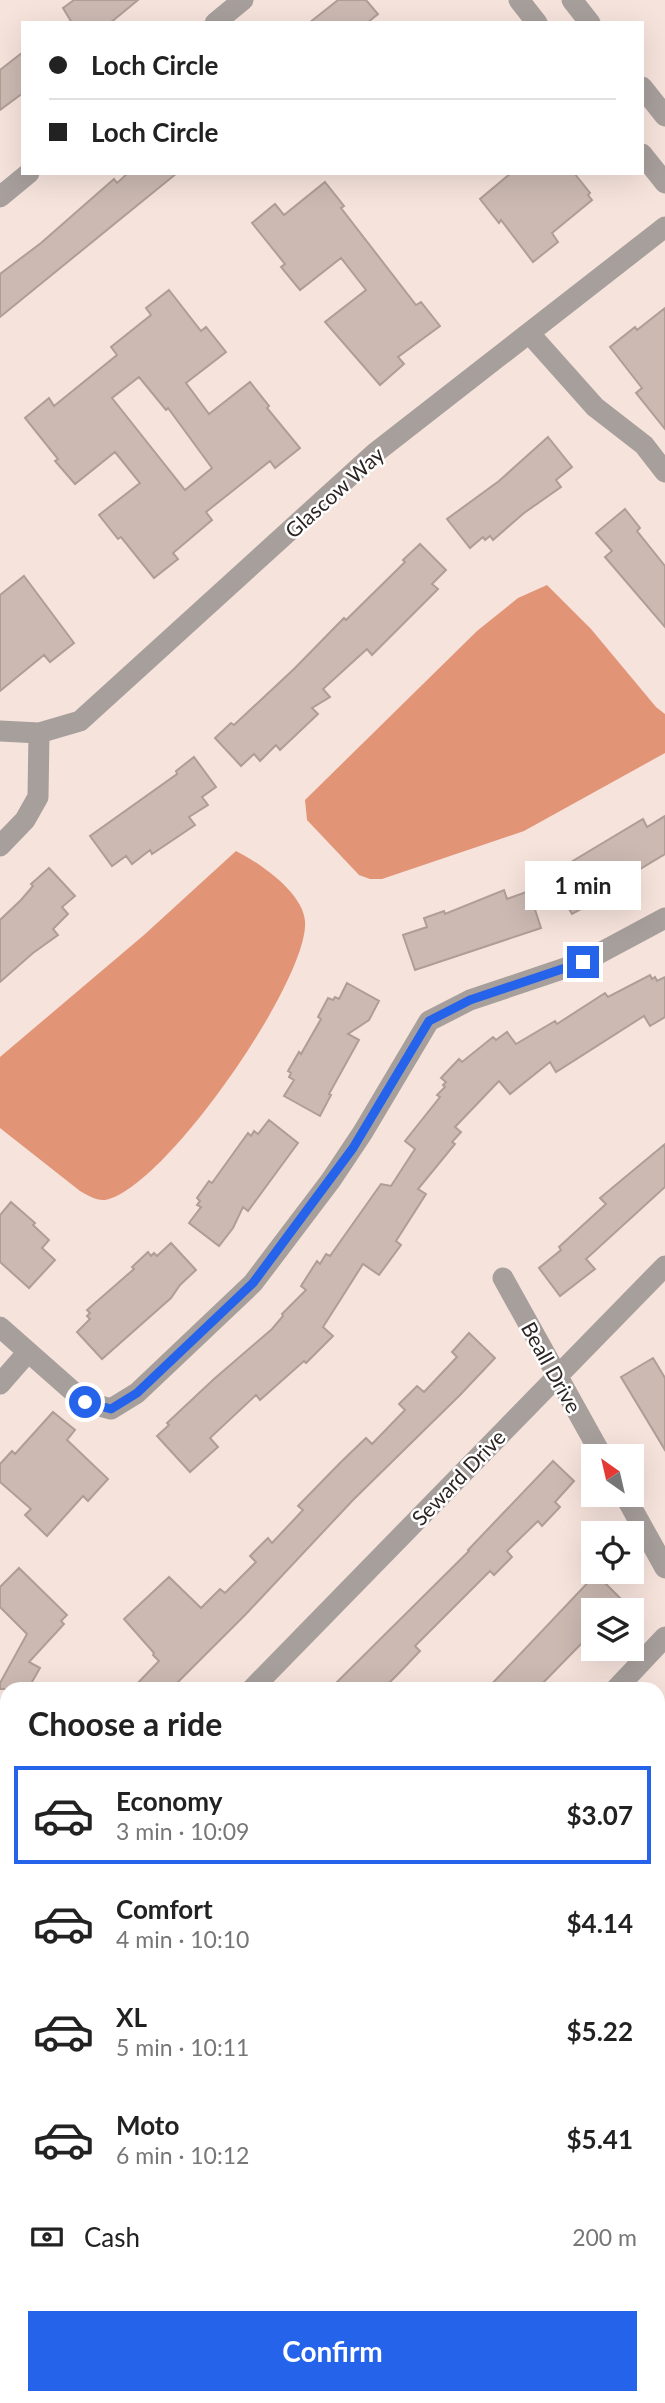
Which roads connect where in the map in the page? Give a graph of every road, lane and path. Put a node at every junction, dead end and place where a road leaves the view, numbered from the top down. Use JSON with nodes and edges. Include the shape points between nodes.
{"nodes":[{"id":1,"x":243,"y":0,"type":"edge"},
{"id":2,"x":519,"y":0,"type":"edge"},
{"id":3,"x":572,"y":0,"type":"edge"},
{"id":4,"x":217,"y":21,"type":"edge"},
{"id":5,"x":535,"y":21,"type":"edge"},
{"id":6,"x":588,"y":21,"type":"edge"},
{"id":7,"x":644,"y":90,"type":"edge"},
{"id":8,"x":665,"y":116,"type":"edge"},
{"id":9,"x":644,"y":157,"type":"edge"},
{"id":10,"x":27,"y":175,"type":"edge"},
{"id":11,"x":665,"y":183,"type":"edge"},
{"id":12,"x":0,"y":197,"type":"edge"},
{"id":13,"x":665,"y":227,"type":"edge"},
{"id":14,"x":529,"y":333,"type":"junction"},
{"id":15,"x":665,"y":472,"type":"edge"},
{"id":16,"x":0,"y":731,"type":"edge"},
{"id":17,"x":39,"y":733,"type":"junction"},
{"id":18,"x":0,"y":846,"type":"edge"},
{"id":19,"x":665,"y":918,"type":"edge"},
{"id":20,"x":665,"y":1266,"type":"edge"},
{"id":21,"x":503,"y":1278,"type":"dead end"},
{"id":22,"x":0,"y":1327,"type":"edge"},
{"id":23,"x":28,"y":1352,"type":"junction"},
{"id":24,"x":556,"y":1376,"type":"junction"},
{"id":25,"x":0,"y":1384,"type":"edge"},
{"id":26,"x":595,"y":1444,"type":"edge"},
{"id":27,"x":631,"y":1507,"type":"edge"},
{"id":28,"x":665,"y":1567,"type":"edge"},
{"id":29,"x":665,"y":1637,"type":"edge"},
{"id":30,"x":258,"y":1682,"type":"edge"},
{"id":31,"x":623,"y":1682,"type":"edge"}],
"edges":[{"from":1,"to":4,"type":"street"},
{"from":2,"to":5,"type":"street"},
{"from":3,"to":6,"type":"street"},
{"from":7,"to":8,"type":"street"},
{"from":9,"to":11,"type":"street"},
{"from":10,"to":12,"type":"street"},
{"from":13,"to":14,"type":"street","name":"Glascow Way"},
{"from":14,"to":15,"type":"street","via":[[595,407],[643,445]]},
{"from":14,"to":17,"type":"street","name":"Glascow Way","via":[[375,453],[80,721]]},
{"from":16,"to":17,"type":"street","name":"Glascow Way"},
{"from":17,"to":18,"type":"street","via":[[38,797],[25,820]]},
{"from":19,"to":23,"type":"street","via":[[583,962],[470,1000],[429,1021],[357,1142],[253,1283],[137,1393],[111,1409],[85,1402]]},
{"from":20,"to":24,"type":"street","name":"Seward Drive"},
{"from":21,"to":24,"type":"street","name":"Beall Drive"},
{"from":22,"to":23,"type":"street"},
{"from":23,"to":25,"type":"street"},
{"from":24,"to":26,"type":"street","name":"Beall Drive"},
{"from":24,"to":30,"type":"street","name":"Seward Drive"},
{"from":27,"to":28,"type":"street"},
{"from":29,"to":31,"type":"street"}]}
